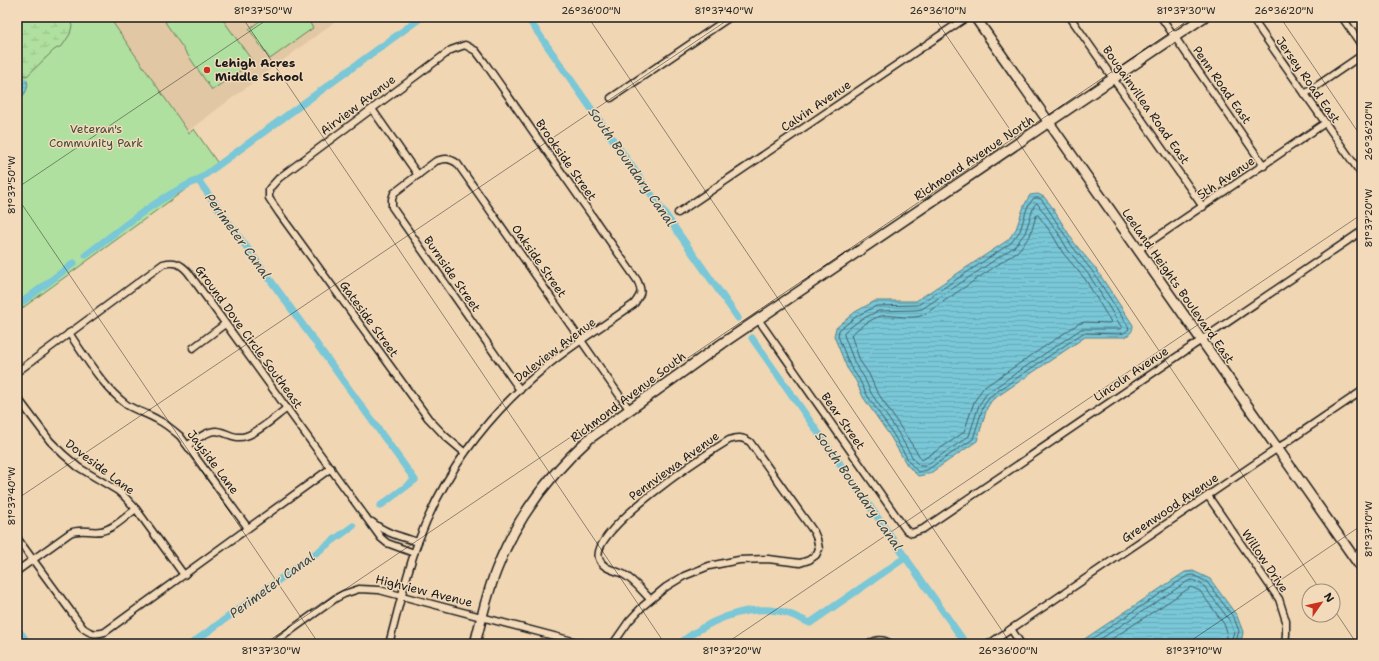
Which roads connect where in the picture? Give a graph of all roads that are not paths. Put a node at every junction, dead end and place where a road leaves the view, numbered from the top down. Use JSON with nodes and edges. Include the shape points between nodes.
{"nodes":[{"id":1,"x":730,"y":17,"type":"edge"},
{"id":2,"x":967,"y":17,"type":"edge"},
{"id":3,"x":975,"y":17,"type":"edge"},
{"id":4,"x":1070,"y":17,"type":"edge"},
{"id":5,"x":1161,"y":17,"type":"edge"},
{"id":6,"x":1204,"y":17,"type":"edge"},
{"id":7,"x":1251,"y":17,"type":"edge"},
{"id":8,"x":1342,"y":17,"type":"edge"},
{"id":9,"x":1174,"y":37,"type":"junction"},
{"id":10,"x":465,"y":46,"type":"joint"},
{"id":11,"x":1362,"y":46,"type":"edge"},
{"id":12,"x":1362,"y":55,"type":"edge"},
{"id":13,"x":1114,"y":79,"type":"junction"},
{"id":14,"x":1305,"y":94,"type":"junction"},
{"id":15,"x":611,"y":98,"type":"dead end"},
{"id":16,"x":372,"y":109,"type":"junction"},
{"id":17,"x":1048,"y":122,"type":"junction"},
{"id":18,"x":1325,"y":123,"type":"junction"},
{"id":19,"x":1264,"y":166,"type":"junction"},
{"id":20,"x":418,"y":175,"type":"junction"},
{"id":21,"x":1362,"y":175,"type":"edge"},
{"id":22,"x":269,"y":189,"type":"joint"},
{"id":23,"x":1203,"y":207,"type":"junction"},
{"id":24,"x":678,"y":213,"type":"dead end"},
{"id":25,"x":1362,"y":231,"type":"edge"},
{"id":26,"x":1138,"y":250,"type":"junction"},
{"id":27,"x":641,"y":294,"type":"joint"},
{"id":28,"x":758,"y":319,"type":"junction"},
{"id":29,"x":224,"y":324,"type":"junction"},
{"id":30,"x":69,"y":333,"type":"junction"},
{"id":31,"x":1201,"y":340,"type":"junction"},
{"id":32,"x":582,"y":341,"type":"junction"},
{"id":33,"x":193,"y":348,"type":"dead end"},
{"id":34,"x":17,"y":372,"type":"edge"},
{"id":35,"x":520,"y":390,"type":"junction"},
{"id":36,"x":1362,"y":391,"type":"edge"},
{"id":37,"x":17,"y":397,"type":"edge"},
{"id":38,"x":287,"y":408,"type":"junction"},
{"id":39,"x":629,"y":409,"type":"junction"},
{"id":40,"x":188,"y":445,"type":"junction"},
{"id":41,"x":1277,"y":448,"type":"junction"},
{"id":42,"x":466,"y":453,"type":"junction"},
{"id":43,"x":331,"y":468,"type":"junction"},
{"id":44,"x":1208,"y":496,"type":"junction"},
{"id":45,"x":136,"y":509,"type":"junction"},
{"id":46,"x":367,"y":518,"type":"junction"},
{"id":47,"x":248,"y":528,"type":"junction"},
{"id":48,"x":912,"y":533,"type":"joint"},
{"id":49,"x":17,"y":538,"type":"edge"},
{"id":50,"x":418,"y":542,"type":"junction"},
{"id":51,"x":1362,"y":551,"type":"edge"},
{"id":52,"x":414,"y":553,"type":"junction"},
{"id":53,"x":1353,"y":557,"type":"junction"},
{"id":54,"x":33,"y":560,"type":"junction"},
{"id":55,"x":1362,"y":569,"type":"edge"},
{"id":56,"x":17,"y":571,"type":"edge"},
{"id":57,"x":184,"y":575,"type":"junction"},
{"id":58,"x":402,"y":596,"type":"junction"},
{"id":59,"x":650,"y":599,"type":"junction"},
{"id":60,"x":482,"y":618,"type":"junction"},
{"id":61,"x":1011,"y":629,"type":"junction"},
{"id":62,"x":1285,"y":643,"type":"edge"},
{"id":63,"x":272,"y":644,"type":"edge"},
{"id":64,"x":389,"y":644,"type":"edge"},
{"id":65,"x":475,"y":644,"type":"edge"},
{"id":66,"x":584,"y":644,"type":"edge"},
{"id":67,"x":613,"y":644,"type":"edge"},
{"id":68,"x":869,"y":644,"type":"edge"},
{"id":69,"x":891,"y":644,"type":"edge"},
{"id":70,"x":990,"y":644,"type":"edge"},
{"id":71,"x":1021,"y":644,"type":"edge"},
{"id":72,"x":1294,"y":644,"type":"edge"}],
"edges":[{"from":1,"to":15,"type":"street"},
{"from":2,"to":24,"type":"street","name":"Calvin Avenue"},
{"from":3,"to":17,"type":"street","name":"Leeland Heights Boulevard East"},
{"from":4,"to":13,"type":"street","name":"Bougainvillea Road East"},
{"from":5,"to":9,"type":"street","name":"Penn Road East"},
{"from":6,"to":9,"type":"street","name":"Richmond Avenue North"},
{"from":7,"to":14,"type":"street","name":"Jersey Road East"},
{"from":8,"to":11,"type":"street"},
{"from":9,"to":13,"type":"street","name":"Richmond Avenue North"},
{"from":9,"to":19,"type":"street","name":"Penn Road East"},
{"from":10,"to":16,"type":"street","name":"Airview Avenue","via":[[451,50]]},
{"from":10,"to":27,"type":"street","name":"Brookside Street","via":[[476,51],[485,63],[637,280]]},
{"from":12,"to":14,"type":"street"},
{"from":13,"to":17,"type":"street","name":"Richmond Avenue North"},
{"from":13,"to":23,"type":"street","name":"Bougainvillea Road East"},
{"from":14,"to":18,"type":"street","name":"Jersey Road East"},
{"from":16,"to":20,"type":"street"},
{"from":16,"to":22,"type":"street","name":"Airview Avenue","via":[[279,178]]},
{"from":17,"to":26,"type":"street","name":"Leeland Heights Boulevard East"},
{"from":17,"to":28,"type":"street","name":"Richmond Avenue North"},
{"from":18,"to":19,"type":"street","name":"5th Avenue"},
{"from":18,"to":21,"type":"street","name":"Jersey Road East"},
{"from":19,"to":23,"type":"street","name":"5th Avenue"},
{"from":20,"to":32,"type":"street","name":"Oakside Street","via":[[436,161],[450,159],[457,163]]},
{"from":20,"to":35,"type":"street","name":"Burnside Street","via":[[394,193],[392,207]]},
{"from":22,"to":42,"type":"street","name":"Gateside Street","via":[[269,198],[278,213],[414,399],[437,429]]},
{"from":23,"to":26,"type":"street","name":"5th Avenue"},
{"from":25,"to":31,"type":"street","name":"Lincoln Avenue"},
{"from":26,"to":31,"type":"street","name":"Leeland Heights Boulevard East"},
{"from":27,"to":32,"type":"street","name":"Daleview Avenue","via":[[634,304]]},
{"from":28,"to":39,"type":"street","name":"Richmond Avenue South"},
{"from":28,"to":48,"type":"street","name":"Bear Street","via":[[906,530]]},
{"from":29,"to":30,"type":"street","name":"Ground Dove Circle Southeast","via":[[183,266],[170,262],[163,264]]},
{"from":29,"to":33,"type":"street"},
{"from":29,"to":38,"type":"street","name":"Ground Dove Circle Southeast"},
{"from":30,"to":34,"type":"street","name":"Ground Dove Circle Southeast"},
{"from":30,"to":40,"type":"street","name":"Jayside Lane","via":[[118,397],[136,410],[173,429]]},
{"from":31,"to":41,"type":"street","name":"Leeland Heights Boulevard East"},
{"from":31,"to":48,"type":"street","name":"Lincoln Avenue","via":[[923,529]]},
{"from":32,"to":35,"type":"street","name":"Daleview Avenue","via":[[548,365]]},
{"from":32,"to":39,"type":"street","name":"Oakside Street"},
{"from":35,"to":42,"type":"street","name":"Daleview Avenue","via":[[491,420]]},
{"from":36,"to":41,"type":"street","name":"Greenwood Avenue"},
{"from":37,"to":45,"type":"street","name":"Doveside Lane","via":[[50,442],[84,471],[118,491]]},
{"from":38,"to":40,"type":"street","via":[[254,433],[246,436],[239,438],[214,431],[206,433]]},
{"from":38,"to":43,"type":"street","name":"Ground Dove Circle Southeast"},
{"from":39,"to":60,"type":"street","name":"Richmond Avenue South","via":[[574,452],[533,500],[500,560]]},
{"from":40,"to":47,"type":"street","name":"Jayside Lane"},
{"from":41,"to":44,"type":"street","name":"Greenwood Avenue"},
{"from":41,"to":53,"type":"street","name":"Leeland Heights Boulevard East"},
{"from":42,"to":50,"type":"street","name":"Daleview Avenue","via":[[449,477]]},
{"from":43,"to":46,"type":"street","name":"Ground Dove Circle Southeast"},
{"from":43,"to":47,"type":"street"},
{"from":44,"to":61,"type":"street","name":"Greenwood Avenue"},
{"from":44,"to":62,"type":"street","name":"Willow Drive","via":[[1279,599],[1286,621]]},
{"from":45,"to":54,"type":"street","via":[[109,529],[70,532]]},
{"from":45,"to":57,"type":"street","name":"Doveside Lane"},
{"from":46,"to":50,"type":"street","via":[[379,528]]},
{"from":46,"to":52,"type":"street","name":"Ground Dove Circle Southeast","via":[[387,543]]},
{"from":47,"to":57,"type":"street"},
{"from":49,"to":54,"type":"street"},
{"from":50,"to":52,"type":"street","name":"Daleview Avenue"},
{"from":51,"to":53,"type":"street"},
{"from":52,"to":58,"type":"street","name":"Daleview Avenue"},
{"from":53,"to":55,"type":"street","name":"Leeland Heights Boulevard East"},
{"from":54,"to":56,"type":"street"},
{"from":54,"to":57,"type":"street","via":[[83,628],[97,634],[105,632]]},
{"from":58,"to":60,"type":"street","name":"Highview Avenue"},
{"from":58,"to":63,"type":"street","name":"Highview Avenue","via":[[367,588],[351,591],[336,598]]},
{"from":58,"to":64,"type":"street","name":"Daleview Avenue"},
{"from":59,"to":59,"type":"street","name":"Pennviewa Avenue","via":[[675,581],[709,566],[759,559],[800,563],[816,555],[819,549],[814,532],[750,442],[744,438],[737,437],[721,445],[656,490],[626,516],[601,545],[598,551],[603,565],[631,579]]},
{"from":59,"to":67,"type":"street","via":[[629,621]]},
{"from":60,"to":65,"type":"street","name":"Richmond Avenue South"},
{"from":60,"to":66,"type":"street","name":"Highview Avenue"},
{"from":61,"to":70,"type":"street","name":"Greenwood Avenue"},
{"from":61,"to":71,"type":"street"},
{"from":62,"to":72,"type":"street"},
{"from":68,"to":69,"type":"street","via":[[878,640],[885,640]]}]}
